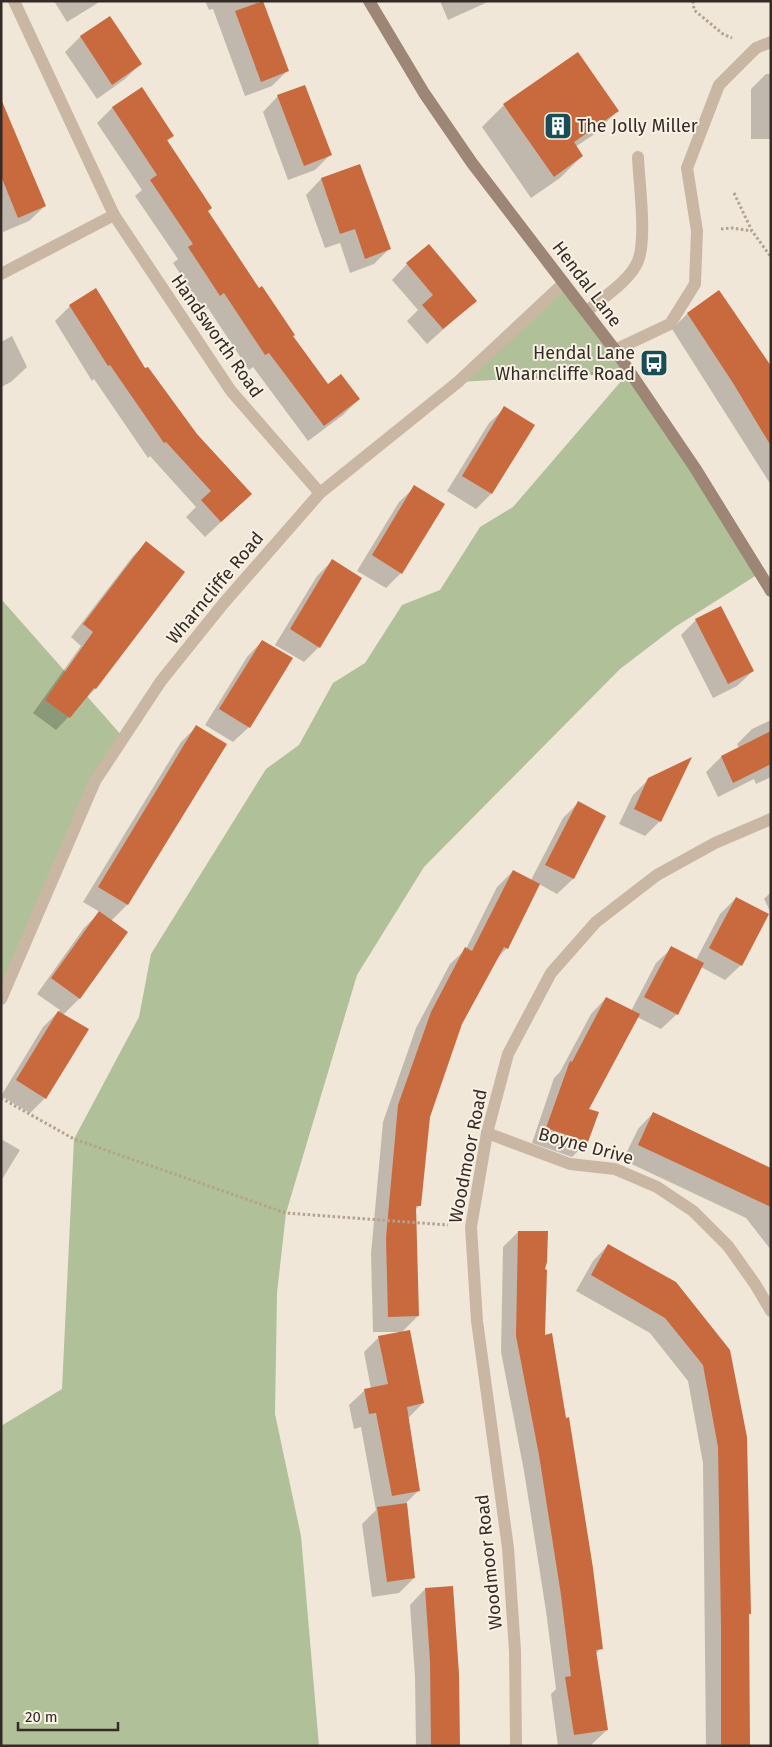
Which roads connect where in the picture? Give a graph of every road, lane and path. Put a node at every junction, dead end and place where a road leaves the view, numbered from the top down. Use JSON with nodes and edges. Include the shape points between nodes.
{"nodes":[{"id":1,"x":14,"y":1,"type":"edge"},
{"id":2,"x":369,"y":1,"type":"edge"},
{"id":3,"x":693,"y":1,"type":"edge"},
{"id":4,"x":771,"y":42,"type":"edge"},
{"id":5,"x":756,"y":48,"type":"junction"},
{"id":6,"x":638,"y":157,"type":"dead end"},
{"id":7,"x":734,"y":193,"type":"dead end"},
{"id":8,"x":114,"y":215,"type":"junction"},
{"id":9,"x":697,"y":231,"type":"junction"},
{"id":10,"x":752,"y":231,"type":"junction"},
{"id":11,"x":771,"y":257,"type":"edge"},
{"id":12,"x":1,"y":274,"type":"edge"},
{"id":13,"x":564,"y":283,"type":"junction"},
{"id":14,"x":586,"y":312,"type":"junction"},
{"id":15,"x":615,"y":350,"type":"junction"},
{"id":16,"x":630,"y":372,"type":"junction"},
{"id":17,"x":458,"y":382,"type":"junction"},
{"id":18,"x":320,"y":493,"type":"junction"},
{"id":19,"x":771,"y":591,"type":"edge"},
{"id":20,"x":771,"y":819,"type":"edge"},
{"id":21,"x":1,"y":999,"type":"edge"},
{"id":22,"x":1,"y":1098,"type":"edge"},
{"id":23,"x":486,"y":1133,"type":"junction"},
{"id":24,"x":471,"y":1227,"type":"junction"},
{"id":25,"x":771,"y":1311,"type":"edge"},
{"id":26,"x":516,"y":1746,"type":"edge"}],
"edges":[{"from":1,"to":8,"type":"street","name":"Handsworth Road"},
{"from":2,"to":13,"type":"street","name":"Hendal Lane","via":[[424,94]]},
{"from":3,"to":5,"type":"path","via":[[694,10],[723,34]]},
{"from":4,"to":5,"type":"street"},
{"from":5,"to":9,"type":"street","via":[[720,84],[687,168]]},
{"from":6,"to":14,"type":"street","via":[[642,236],[638,261],[625,278]]},
{"from":7,"to":10,"type":"path"},
{"from":8,"to":12,"type":"street"},
{"from":8,"to":18,"type":"street","name":"Handsworth Road","via":[[231,391]]},
{"from":9,"to":10,"type":"path","via":[[732,228]]},
{"from":9,"to":15,"type":"street","via":[[695,284],[670,324]]},
{"from":10,"to":11,"type":"path"},
{"from":13,"to":14,"type":"street","name":"Hendal Lane"},
{"from":13,"to":17,"type":"street","name":"Wharncliffe Road"},
{"from":14,"to":15,"type":"street","name":"Hendal Lane"},
{"from":15,"to":16,"type":"street","name":"Hendal Lane"},
{"from":16,"to":17,"type":"path"},
{"from":16,"to":19,"type":"street","name":"Hendal Lane","via":[[695,468]]},
{"from":17,"to":18,"type":"street","name":"Wharncliffe Road"},
{"from":18,"to":21,"type":"street","name":"Wharncliffe Road","via":[[161,680],[95,781]]},
{"from":20,"to":23,"type":"street","name":"Woodmoor Road","via":[[715,843],[657,875],[596,922],[551,973],[508,1054]]},
{"from":22,"to":24,"type":"path","via":[[74,1139],[286,1213]]},
{"from":23,"to":24,"type":"street","name":"Woodmoor Road"},
{"from":23,"to":25,"type":"street","name":"Boyne Drive","via":[[570,1164],[615,1169],[657,1187],[693,1211],[728,1246]]},
{"from":24,"to":26,"type":"street","name":"Woodmoor Road","via":[[477,1321],[508,1548],[515,1651]]}]}
